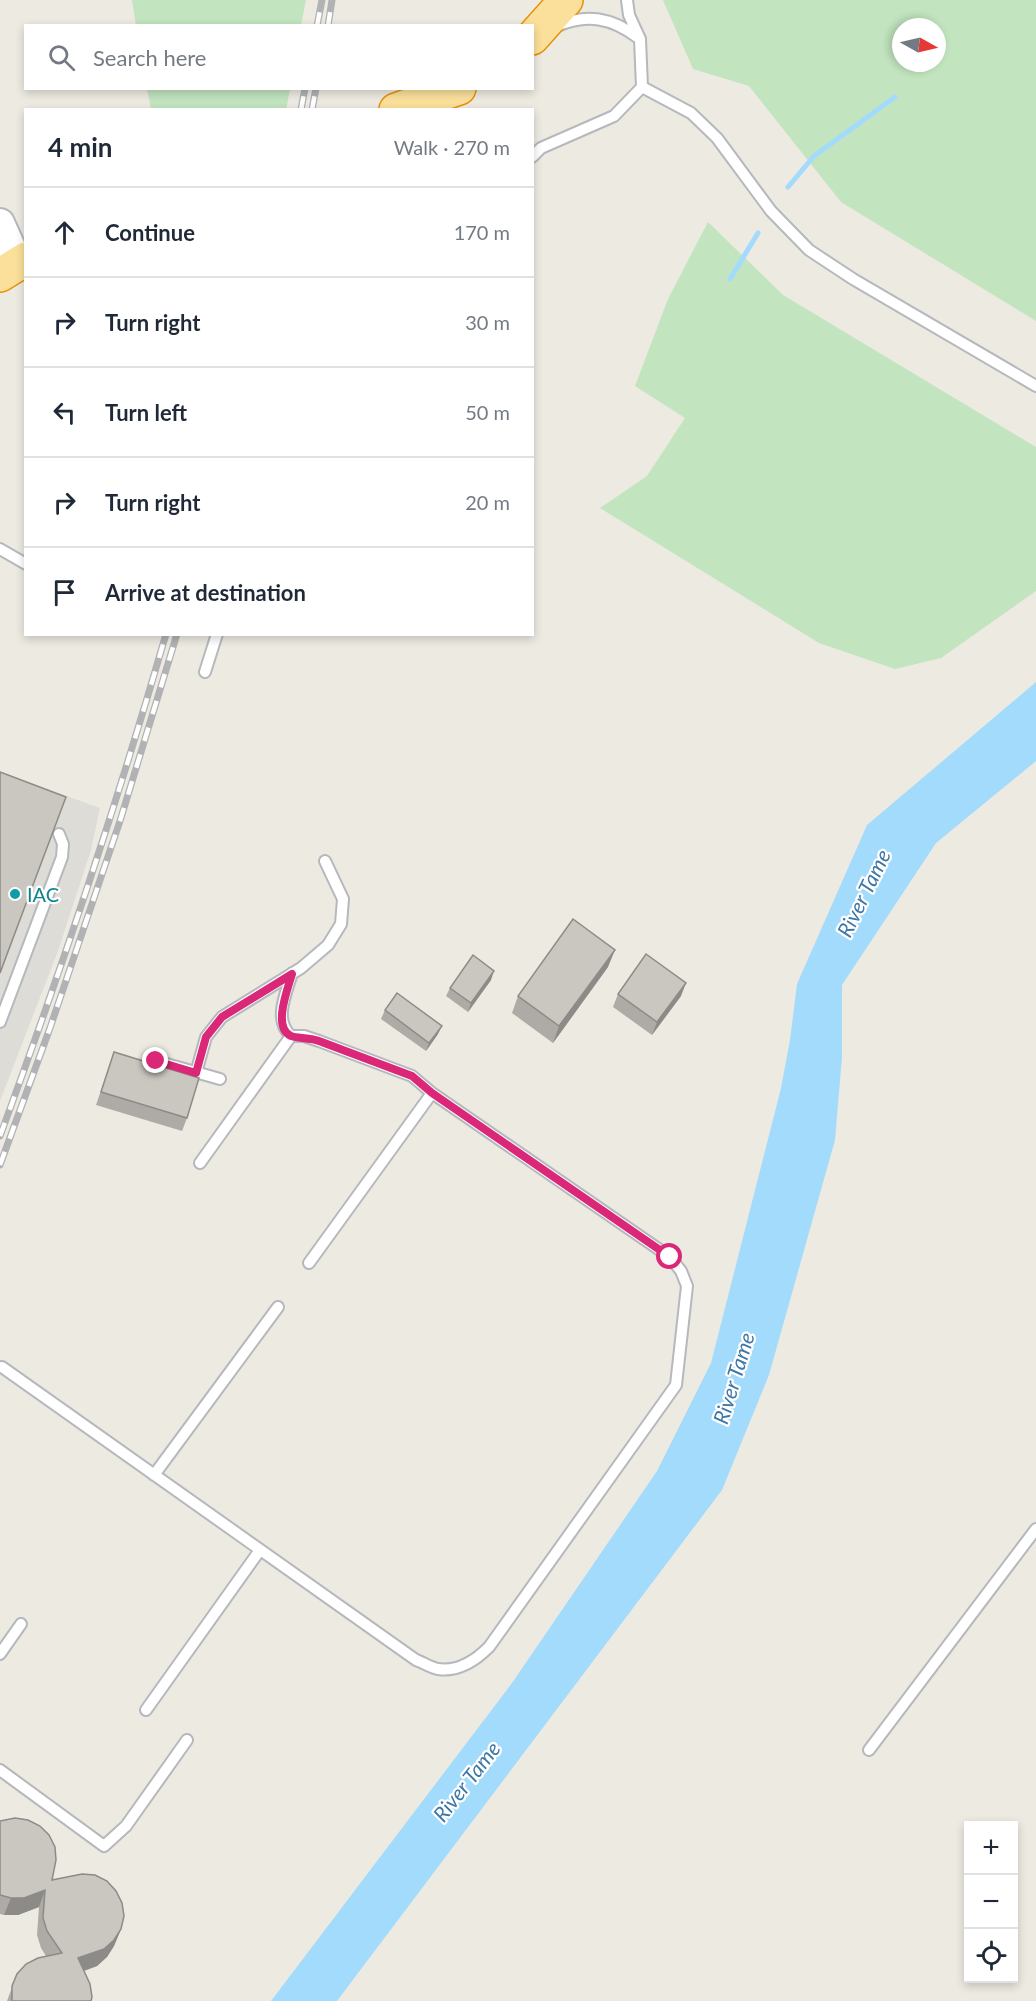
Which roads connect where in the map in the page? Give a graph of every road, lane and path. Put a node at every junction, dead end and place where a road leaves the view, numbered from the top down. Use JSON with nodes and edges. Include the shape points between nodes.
{"nodes":[{"id":1,"x":566,"y":0,"type":"edge"},
{"id":2,"x":627,"y":0,"type":"edge"},
{"id":3,"x":535,"y":36,"type":"edge"},
{"id":4,"x":640,"y":39,"type":"junction"},
{"id":5,"x":642,"y":87,"type":"junction"},
{"id":6,"x":453,"y":90,"type":"edge"},
{"id":7,"x":402,"y":108,"type":"edge"},
{"id":8,"x":534,"y":155,"type":"edge"},
{"id":9,"x":0,"y":223,"type":"edge"},
{"id":10,"x":14,"y":266,"type":"edge"},
{"id":11,"x":1036,"y":386,"type":"edge"},
{"id":12,"x":0,"y":549,"type":"edge"},
{"id":13,"x":24,"y":563,"type":"edge"},
{"id":14,"x":216,"y":636,"type":"edge"},
{"id":15,"x":206,"y":672,"type":"dead end"},
{"id":16,"x":59,"y":834,"type":"edge"},
{"id":17,"x":325,"y":861,"type":"dead end"},
{"id":18,"x":292,"y":974,"type":"junction"},
{"id":19,"x":0,"y":1022,"type":"edge"},
{"id":20,"x":291,"y":1036,"type":"junction"},
{"id":21,"x":156,"y":1061,"type":"dead end"},
{"id":22,"x":196,"y":1073,"type":"junction"},
{"id":23,"x":220,"y":1079,"type":"dead end"},
{"id":24,"x":432,"y":1093,"type":"junction"},
{"id":25,"x":200,"y":1163,"type":"dead end"},
{"id":26,"x":309,"y":1263,"type":"dead end"},
{"id":27,"x":278,"y":1307,"type":"dead end"},
{"id":28,"x":2,"y":1367,"type":"dead end"},
{"id":29,"x":154,"y":1475,"type":"junction"},
{"id":30,"x":1036,"y":1529,"type":"edge"},
{"id":31,"x":260,"y":1550,"type":"junction"},
{"id":32,"x":21,"y":1624,"type":"dead end"},
{"id":33,"x":0,"y":1654,"type":"edge"},
{"id":34,"x":146,"y":1710,"type":"dead end"},
{"id":35,"x":187,"y":1740,"type":"dead end"},
{"id":36,"x":869,"y":1750,"type":"dead end"},
{"id":37,"x":0,"y":1770,"type":"edge"}],
"edges":[{"from":1,"to":3,"type":"highway"},
{"from":2,"to":4,"type":"lane"},
{"from":3,"to":4,"type":"lane","via":[[570,20],[604,20],[621,25]]},
{"from":4,"to":5,"type":"lane"},
{"from":5,"to":8,"type":"lane","via":[[614,116],[541,148]]},
{"from":5,"to":11,"type":"lane","via":[[691,113],[717,138],[771,212],[810,250]]},
{"from":6,"to":7,"type":"highway"},
{"from":9,"to":10,"type":"main road"},
{"from":12,"to":13,"type":"lane"},
{"from":14,"to":15,"type":"lane"},
{"from":16,"to":19,"type":"lane","via":[[62,857]]},
{"from":17,"to":18,"type":"lane","via":[[343,899],[341,924],[328,945]]},
{"from":18,"to":20,"type":"lane","via":[[280,1018]]},
{"from":18,"to":22,"type":"lane","via":[[222,1017],[206,1037]]},
{"from":20,"to":24,"type":"lane","via":[[304,1036],[412,1076]]},
{"from":20,"to":25,"type":"lane"},
{"from":21,"to":22,"type":"lane"},
{"from":22,"to":23,"type":"lane"},
{"from":24,"to":26,"type":"lane"},
{"from":24,"to":31,"type":"lane","via":[[670,1257],[687,1286],[676,1385],[489,1647],[474,1662],[438,1669],[416,1660]]},
{"from":27,"to":29,"type":"lane"},
{"from":28,"to":29,"type":"lane"},
{"from":29,"to":31,"type":"lane"},
{"from":30,"to":36,"type":"lane"},
{"from":31,"to":34,"type":"lane"},
{"from":32,"to":33,"type":"lane"},
{"from":35,"to":37,"type":"lane","via":[[126,1826],[104,1846]]}]}
